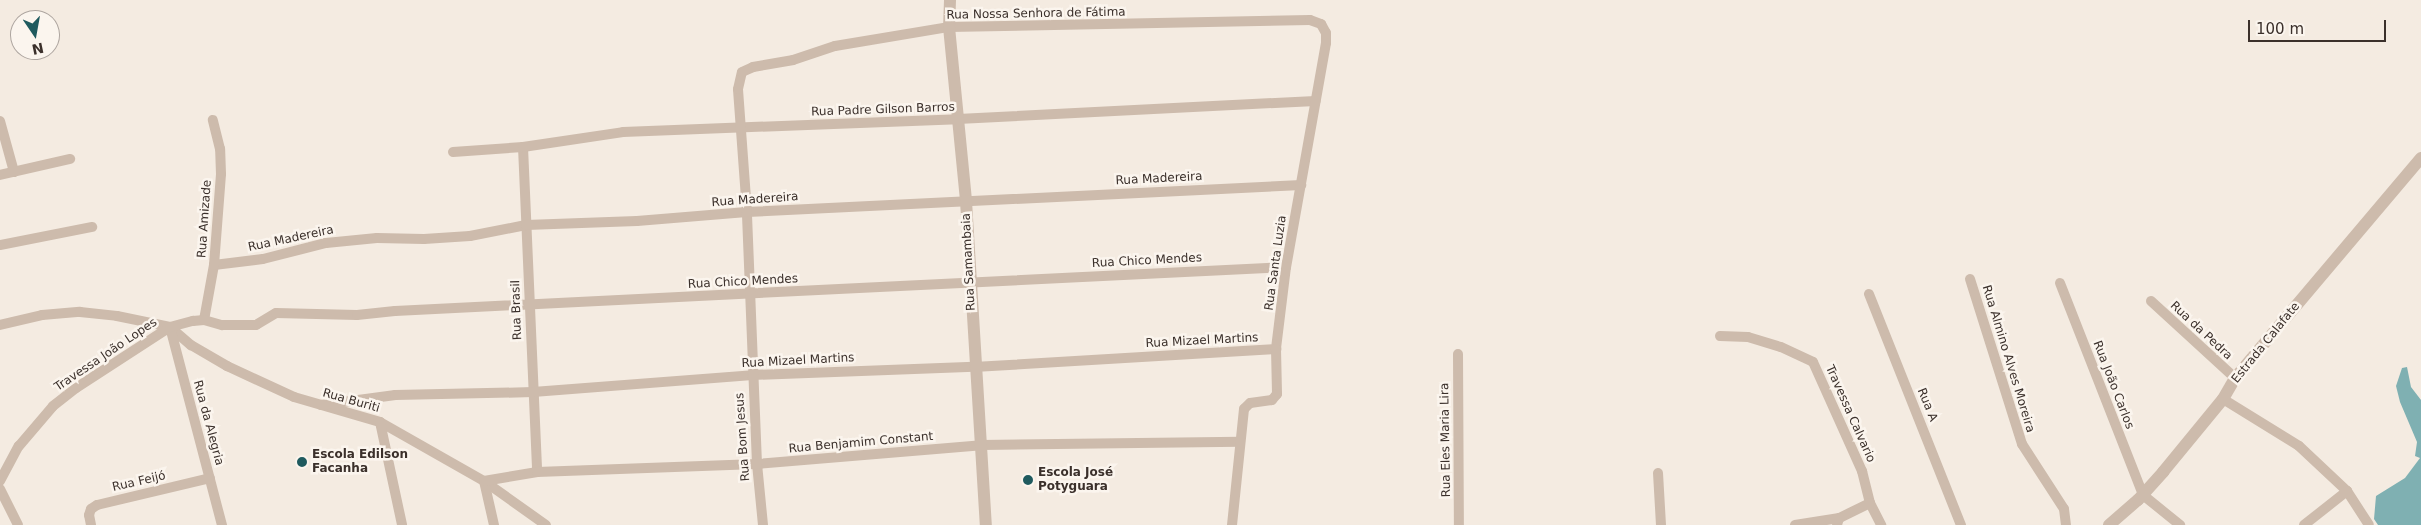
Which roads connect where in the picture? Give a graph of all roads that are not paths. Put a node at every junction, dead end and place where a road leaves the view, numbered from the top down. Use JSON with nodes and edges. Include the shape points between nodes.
{"nodes":[{"id":1,"x":950,"y":0,"type":"edge"},
{"id":2,"x":949,"y":27,"type":"junction"},
{"id":3,"x":1326,"y":43,"type":"joint"},
{"id":4,"x":739,"y":77,"type":"joint"},
{"id":5,"x":1316,"y":101,"type":"junction"},
{"id":6,"x":958,"y":119,"type":"junction"},
{"id":7,"x":213,"y":120,"type":"dead end"},
{"id":8,"x":0,"y":121,"type":"edge"},
{"id":9,"x":741,"y":128,"type":"junction"},
{"id":10,"x":523,"y":147,"type":"junction"},
{"id":11,"x":453,"y":152,"type":"dead end"},
{"id":12,"x":2421,"y":158,"type":"edge"},
{"id":13,"x":70,"y":159,"type":"dead end"},
{"id":14,"x":14,"y":172,"type":"junction"},
{"id":15,"x":0,"y":175,"type":"edge"},
{"id":16,"x":1301,"y":184,"type":"junction"},
{"id":17,"x":966,"y":201,"type":"junction"},
{"id":18,"x":747,"y":212,"type":"junction"},
{"id":19,"x":526,"y":225,"type":"junction"},
{"id":20,"x":92,"y":227,"type":"dead end"},
{"id":21,"x":0,"y":245,"type":"edge"},
{"id":22,"x":214,"y":265,"type":"junction"},
{"id":23,"x":1286,"y":267,"type":"junction"},
{"id":24,"x":1970,"y":279,"type":"dead end"},
{"id":25,"x":970,"y":283,"type":"junction"},
{"id":26,"x":2060,"y":283,"type":"dead end"},
{"id":27,"x":749,"y":294,"type":"junction"},
{"id":28,"x":1869,"y":294,"type":"dead end"},
{"id":29,"x":2151,"y":301,"type":"dead end"},
{"id":30,"x":529,"y":306,"type":"junction"},
{"id":31,"x":204,"y":320,"type":"junction"},
{"id":32,"x":0,"y":325,"type":"edge"},
{"id":33,"x":170,"y":327,"type":"junction"},
{"id":34,"x":1720,"y":336,"type":"dead end"},
{"id":35,"x":1276,"y":349,"type":"junction"},
{"id":36,"x":1458,"y":354,"type":"dead end"},
{"id":37,"x":974,"y":367,"type":"junction"},
{"id":38,"x":752,"y":375,"type":"junction"},
{"id":39,"x":2235,"y":378,"type":"junction"},
{"id":40,"x":533,"y":392,"type":"junction"},
{"id":41,"x":2223,"y":399,"type":"junction"},
{"id":42,"x":321,"y":405,"type":"junction"},
{"id":43,"x":380,"y":422,"type":"junction"},
{"id":44,"x":1240,"y":442,"type":"junction"},
{"id":45,"x":981,"y":444,"type":"junction"},
{"id":46,"x":757,"y":464,"type":"junction"},
{"id":47,"x":537,"y":472,"type":"junction"},
{"id":48,"x":1658,"y":473,"type":"dead end"},
{"id":49,"x":210,"y":478,"type":"junction"},
{"id":50,"x":484,"y":480,"type":"junction"},
{"id":51,"x":0,"y":481,"type":"edge"},
{"id":52,"x":0,"y":489,"type":"edge"},
{"id":53,"x":2347,"y":491,"type":"junction"},
{"id":54,"x":2143,"y":495,"type":"junction"},
{"id":55,"x":1870,"y":502,"type":"junction"},
{"id":56,"x":1838,"y":522,"type":"edge"},
{"id":57,"x":18,"y":525,"type":"edge"},
{"id":58,"x":91,"y":525,"type":"edge"},
{"id":59,"x":222,"y":525,"type":"edge"},
{"id":60,"x":400,"y":525,"type":"edge"},
{"id":61,"x":494,"y":525,"type":"edge"},
{"id":62,"x":546,"y":525,"type":"edge"},
{"id":63,"x":763,"y":525,"type":"edge"},
{"id":64,"x":986,"y":525,"type":"edge"},
{"id":65,"x":1232,"y":525,"type":"edge"},
{"id":66,"x":1460,"y":525,"type":"edge"},
{"id":67,"x":1661,"y":525,"type":"edge"},
{"id":68,"x":1795,"y":525,"type":"edge"},
{"id":69,"x":1881,"y":525,"type":"edge"},
{"id":70,"x":1961,"y":525,"type":"edge"},
{"id":71,"x":2066,"y":525,"type":"edge"},
{"id":72,"x":2109,"y":525,"type":"edge"},
{"id":73,"x":2180,"y":525,"type":"edge"},
{"id":74,"x":2304,"y":525,"type":"edge"},
{"id":75,"x":2369,"y":525,"type":"edge"}],
"edges":[{"from":1,"to":2,"type":"street","name":"Rua Samambaia"},
{"from":2,"to":3,"type":"street","name":"Rua Nossa Senhora de Fátima","via":[[1310,20],[1321,24]]},
{"from":2,"to":4,"type":"street","name":"Rua Nossa Senhora de Fátima","via":[[835,46],[793,60],[746,69]]},
{"from":2,"to":6,"type":"street","name":"Rua Samambaia"},
{"from":3,"to":5,"type":"street","name":"Rua Santa Luzia"},
{"from":4,"to":9,"type":"street","name":"Rua Bom Jesus"},
{"from":5,"to":6,"type":"street","name":"Rua Padre Gilson Barros"},
{"from":5,"to":16,"type":"street","name":"Rua Santa Luzia"},
{"from":6,"to":9,"type":"street","name":"Rua Padre Gilson Barros"},
{"from":6,"to":17,"type":"street","name":"Rua Samambaia"},
{"from":7,"to":22,"type":"street","name":"Rua Amizade","via":[[220,149]]},
{"from":8,"to":14,"type":"street"},
{"from":9,"to":10,"type":"street","name":"Rua Padre Gilson Barros","via":[[623,132]]},
{"from":9,"to":18,"type":"street","name":"Rua Bom Jesus"},
{"from":10,"to":11,"type":"street","name":"Rua Padre Gilson Barros"},
{"from":10,"to":19,"type":"street","name":"Rua Brasil"},
{"from":12,"to":39,"type":"street","name":"Estrada Calafate"},
{"from":13,"to":14,"type":"street"},
{"from":14,"to":15,"type":"street"},
{"from":16,"to":17,"type":"street","name":"Rua Madereira"},
{"from":16,"to":23,"type":"street","name":"Rua Santa Luzia"},
{"from":17,"to":18,"type":"street","name":"Rua Madereira"},
{"from":17,"to":25,"type":"street","name":"Rua Samambaia"},
{"from":18,"to":19,"type":"street","name":"Rua Madereira","via":[[637,221]]},
{"from":18,"to":27,"type":"street","name":"Rua Bom Jesus"},
{"from":19,"to":22,"type":"street","name":"Rua Madereira","via":[[470,236],[377,238],[326,243],[263,259]]},
{"from":19,"to":30,"type":"street","name":"Rua Brasil"},
{"from":20,"to":21,"type":"street"},
{"from":22,"to":31,"type":"street","name":"Rua Amizade"},
{"from":23,"to":25,"type":"street","name":"Rua Chico Mendes"},
{"from":23,"to":35,"type":"street","name":"Rua Santa Luzia"},
{"from":24,"to":71,"type":"street","name":"Rua Almino Alves Moreira","via":[[2022,444],[2064,509]]},
{"from":25,"to":27,"type":"street","name":"Rua Chico Mendes"},
{"from":25,"to":37,"type":"street","name":"Rua Samambaia"},
{"from":26,"to":54,"type":"street","name":"Rua João Carlos"},
{"from":27,"to":30,"type":"street","name":"Rua Chico Mendes"},
{"from":27,"to":38,"type":"street","name":"Rua Bom Jesus"},
{"from":28,"to":70,"type":"street","name":"Rua A"},
{"from":29,"to":39,"type":"street","name":"Rua da Pedra"},
{"from":30,"to":31,"type":"street","name":"Rua Chico Mendes","via":[[357,315],[276,313],[256,324],[240,325]]},
{"from":30,"to":40,"type":"street","name":"Rua Brasil"},
{"from":31,"to":33,"type":"street","name":"Travessa João Lopes"},
{"from":32,"to":33,"type":"street","via":[[42,315],[80,312]]},
{"from":33,"to":42,"type":"street","name":"Rua Buriti","via":[[227,366],[294,397]]},
{"from":33,"to":49,"type":"street","name":"Rua da Alegria"},
{"from":33,"to":51,"type":"street","name":"Travessa João Lopes","via":[[53,406],[19,446]]},
{"from":34,"to":55,"type":"street","name":"Travessa Calvario","via":[[1748,338],[1781,347],[1813,362],[1862,471]]},
{"from":35,"to":37,"type":"street","name":"Rua Mizael Martins"},
{"from":35,"to":44,"type":"street","name":"Rua Santa Luzia","via":[[1278,394],[1272,400],[1246,406]]},
{"from":36,"to":66,"type":"street","name":"Rua Eles Maria Lira"},
{"from":37,"to":38,"type":"street","name":"Rua Mizael Martins"},
{"from":37,"to":45,"type":"street","name":"Rua Samambaia"},
{"from":38,"to":40,"type":"street","name":"Rua Mizael Martins"},
{"from":38,"to":46,"type":"street","name":"Rua Bom Jesus"},
{"from":39,"to":41,"type":"street","name":"Estrada Calafate"},
{"from":40,"to":42,"type":"street","name":"Rua Mizael Martins","via":[[395,395]]},
{"from":40,"to":47,"type":"street","name":"Rua Brasil"},
{"from":41,"to":53,"type":"street","via":[[2298,446]]},
{"from":41,"to":54,"type":"street","name":"Estrada Calafate"},
{"from":42,"to":43,"type":"street","name":"Rua Buriti"},
{"from":43,"to":50,"type":"street","name":"Rua Buriti"},
{"from":43,"to":60,"type":"street"},
{"from":44,"to":45,"type":"street","name":"Rua Benjamim Constant"},
{"from":44,"to":65,"type":"street","name":"Rua Santa Luzia"},
{"from":45,"to":46,"type":"street","name":"Rua Benjamim Constant"},
{"from":45,"to":64,"type":"street","name":"Rua Samambaia"},
{"from":46,"to":47,"type":"street","name":"Rua Benjamim Constant"},
{"from":46,"to":63,"type":"street","name":"Rua Bom Jesus"},
{"from":47,"to":50,"type":"street","name":"Rua Benjamim Constant"},
{"from":48,"to":67,"type":"street"},
{"from":49,"to":58,"type":"street","name":"Rua Feijó","via":[[97,505],[89,515]]},
{"from":49,"to":59,"type":"street","name":"Rua da Alegria"},
{"from":50,"to":61,"type":"street"},
{"from":50,"to":62,"type":"street","name":"Rua Buriti"},
{"from":52,"to":57,"type":"street"},
{"from":53,"to":74,"type":"street"},
{"from":53,"to":75,"type":"street"},
{"from":54,"to":72,"type":"street","name":"Estrada Calafate"},
{"from":54,"to":73,"type":"street"},
{"from":55,"to":56,"type":"street"},
{"from":55,"to":69,"type":"street","name":"Travessa Calvario"},
{"from":56,"to":68,"type":"street"}]}
